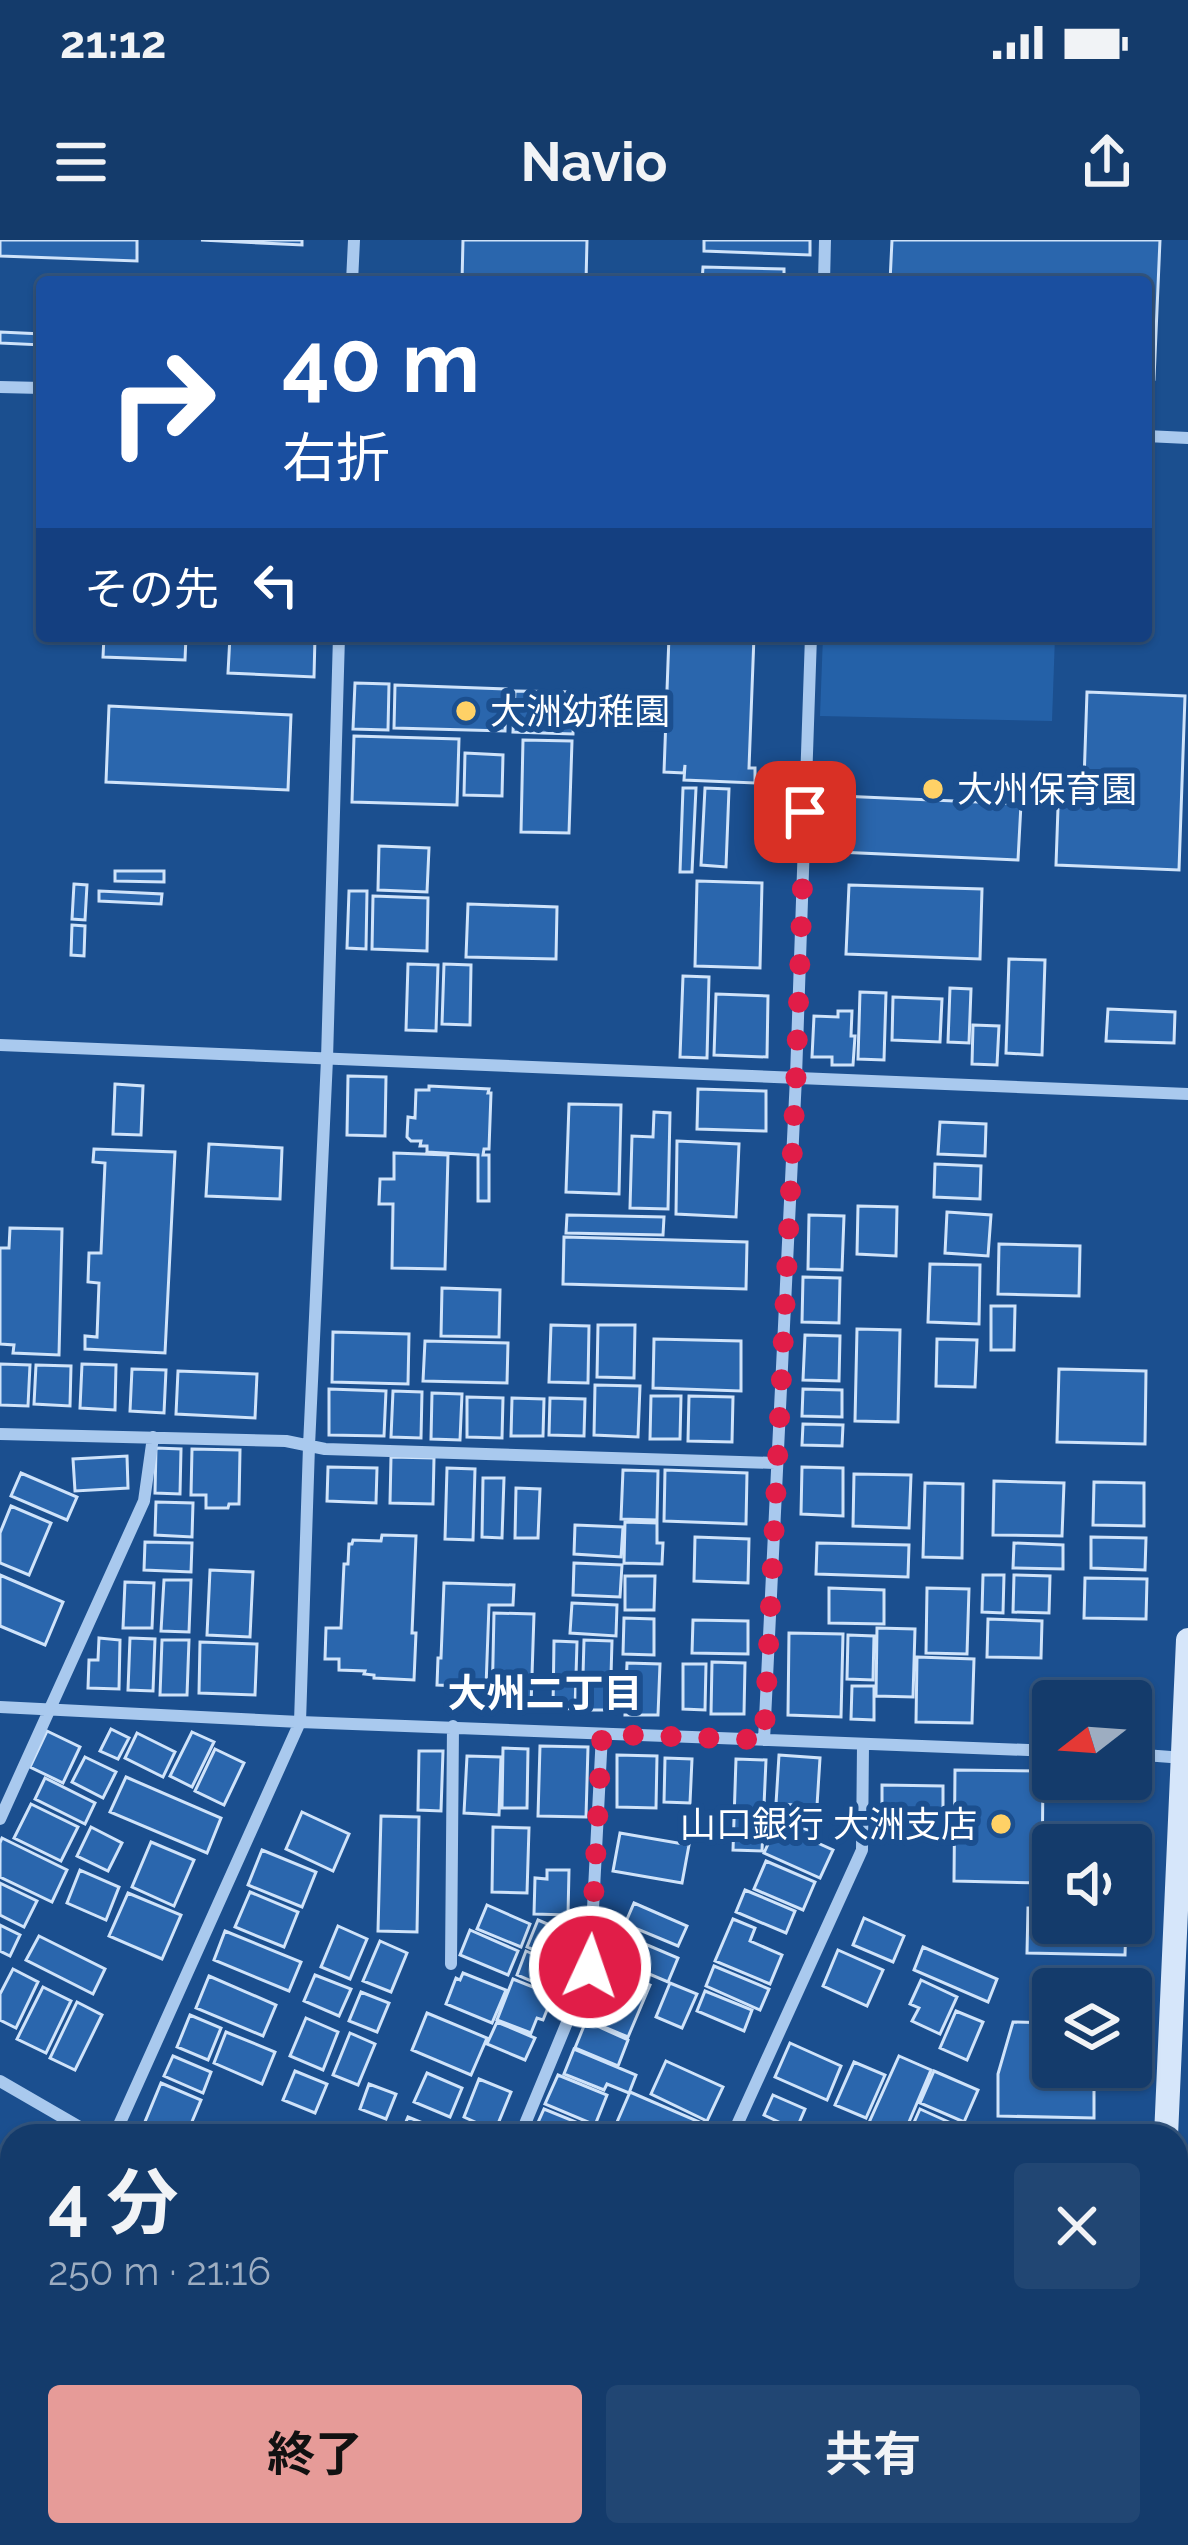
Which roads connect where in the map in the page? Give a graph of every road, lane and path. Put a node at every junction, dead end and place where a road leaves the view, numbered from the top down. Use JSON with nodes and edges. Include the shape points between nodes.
{"nodes":[{"id":1,"x":355,"y":240,"type":"edge"},
{"id":2,"x":825,"y":240,"type":"edge"},
{"id":3,"x":352,"y":276,"type":"edge"},
{"id":4,"x":824,"y":276,"type":"edge"},
{"id":5,"x":0,"y":387,"type":"edge"},
{"id":6,"x":36,"y":388,"type":"edge"},
{"id":7,"x":1152,"y":436,"type":"edge"},
{"id":8,"x":1188,"y":438,"type":"edge"},
{"id":9,"x":339,"y":642,"type":"edge"},
{"id":10,"x":811,"y":642,"type":"edge"},
{"id":11,"x":0,"y":1045,"type":"edge"},
{"id":12,"x":327,"y":1059,"type":"junction"},
{"id":13,"x":796,"y":1077,"type":"junction"},
{"id":14,"x":1188,"y":1094,"type":"edge"},
{"id":15,"x":0,"y":1434,"type":"edge"},
{"id":16,"x":153,"y":1437,"type":"junction"},
{"id":17,"x":309,"y":1446,"type":"junction"},
{"id":18,"x":776,"y":1463,"type":"junction"},
{"id":19,"x":1188,"y":1640,"type":"edge"},
{"id":20,"x":0,"y":1707,"type":"edge"},
{"id":21,"x":50,"y":1710,"type":"junction"},
{"id":22,"x":300,"y":1722,"type":"junction"},
{"id":23,"x":453,"y":1726,"type":"junction"},
{"id":24,"x":602,"y":1734,"type":"junction"},
{"id":25,"x":764,"y":1740,"type":"junction"},
{"id":26,"x":863,"y":1745,"type":"junction"},
{"id":27,"x":1032,"y":1750,"type":"edge"},
{"id":28,"x":1152,"y":1756,"type":"edge"},
{"id":29,"x":1186,"y":1759,"type":"edge"},
{"id":30,"x":0,"y":1819,"type":"edge"},
{"id":31,"x":451,"y":1964,"type":"dead end"},
{"id":32,"x":0,"y":2081,"type":"edge"},
{"id":33,"x":74,"y":2124,"type":"edge"},
{"id":34,"x":119,"y":2124,"type":"edge"},
{"id":35,"x":525,"y":2124,"type":"edge"},
{"id":36,"x":737,"y":2124,"type":"edge"},
{"id":37,"x":1167,"y":2124,"type":"edge"}],
"edges":[{"from":1,"to":3,"type":"street"},
{"from":2,"to":4,"type":"street"},
{"from":5,"to":6,"type":"street"},
{"from":7,"to":8,"type":"street"},
{"from":9,"to":12,"type":"street"},
{"from":10,"to":13,"type":"street"},
{"from":11,"to":12,"type":"street"},
{"from":12,"to":13,"type":"street"},
{"from":12,"to":17,"type":"street"},
{"from":13,"to":14,"type":"street"},
{"from":13,"to":18,"type":"street"},
{"from":15,"to":16,"type":"street"},
{"from":16,"to":17,"type":"street"},
{"from":16,"to":21,"type":"street","via":[[144,1501]]},
{"from":17,"to":18,"type":"street"},
{"from":17,"to":22,"type":"street"},
{"from":18,"to":25,"type":"street"},
{"from":19,"to":29,"type":"main road"},
{"from":20,"to":21,"type":"street"},
{"from":21,"to":22,"type":"street"},
{"from":21,"to":30,"type":"street"},
{"from":22,"to":23,"type":"street"},
{"from":22,"to":34,"type":"street"},
{"from":23,"to":24,"type":"street"},
{"from":23,"to":31,"type":"street"},
{"from":24,"to":25,"type":"street"},
{"from":24,"to":35,"type":"street","via":[[590,1967]]},
{"from":25,"to":26,"type":"street"},
{"from":26,"to":27,"type":"street"},
{"from":26,"to":36,"type":"street","via":[[862,1850]]},
{"from":28,"to":29,"type":"street"},
{"from":29,"to":37,"type":"main road"},
{"from":32,"to":33,"type":"street"}]}
